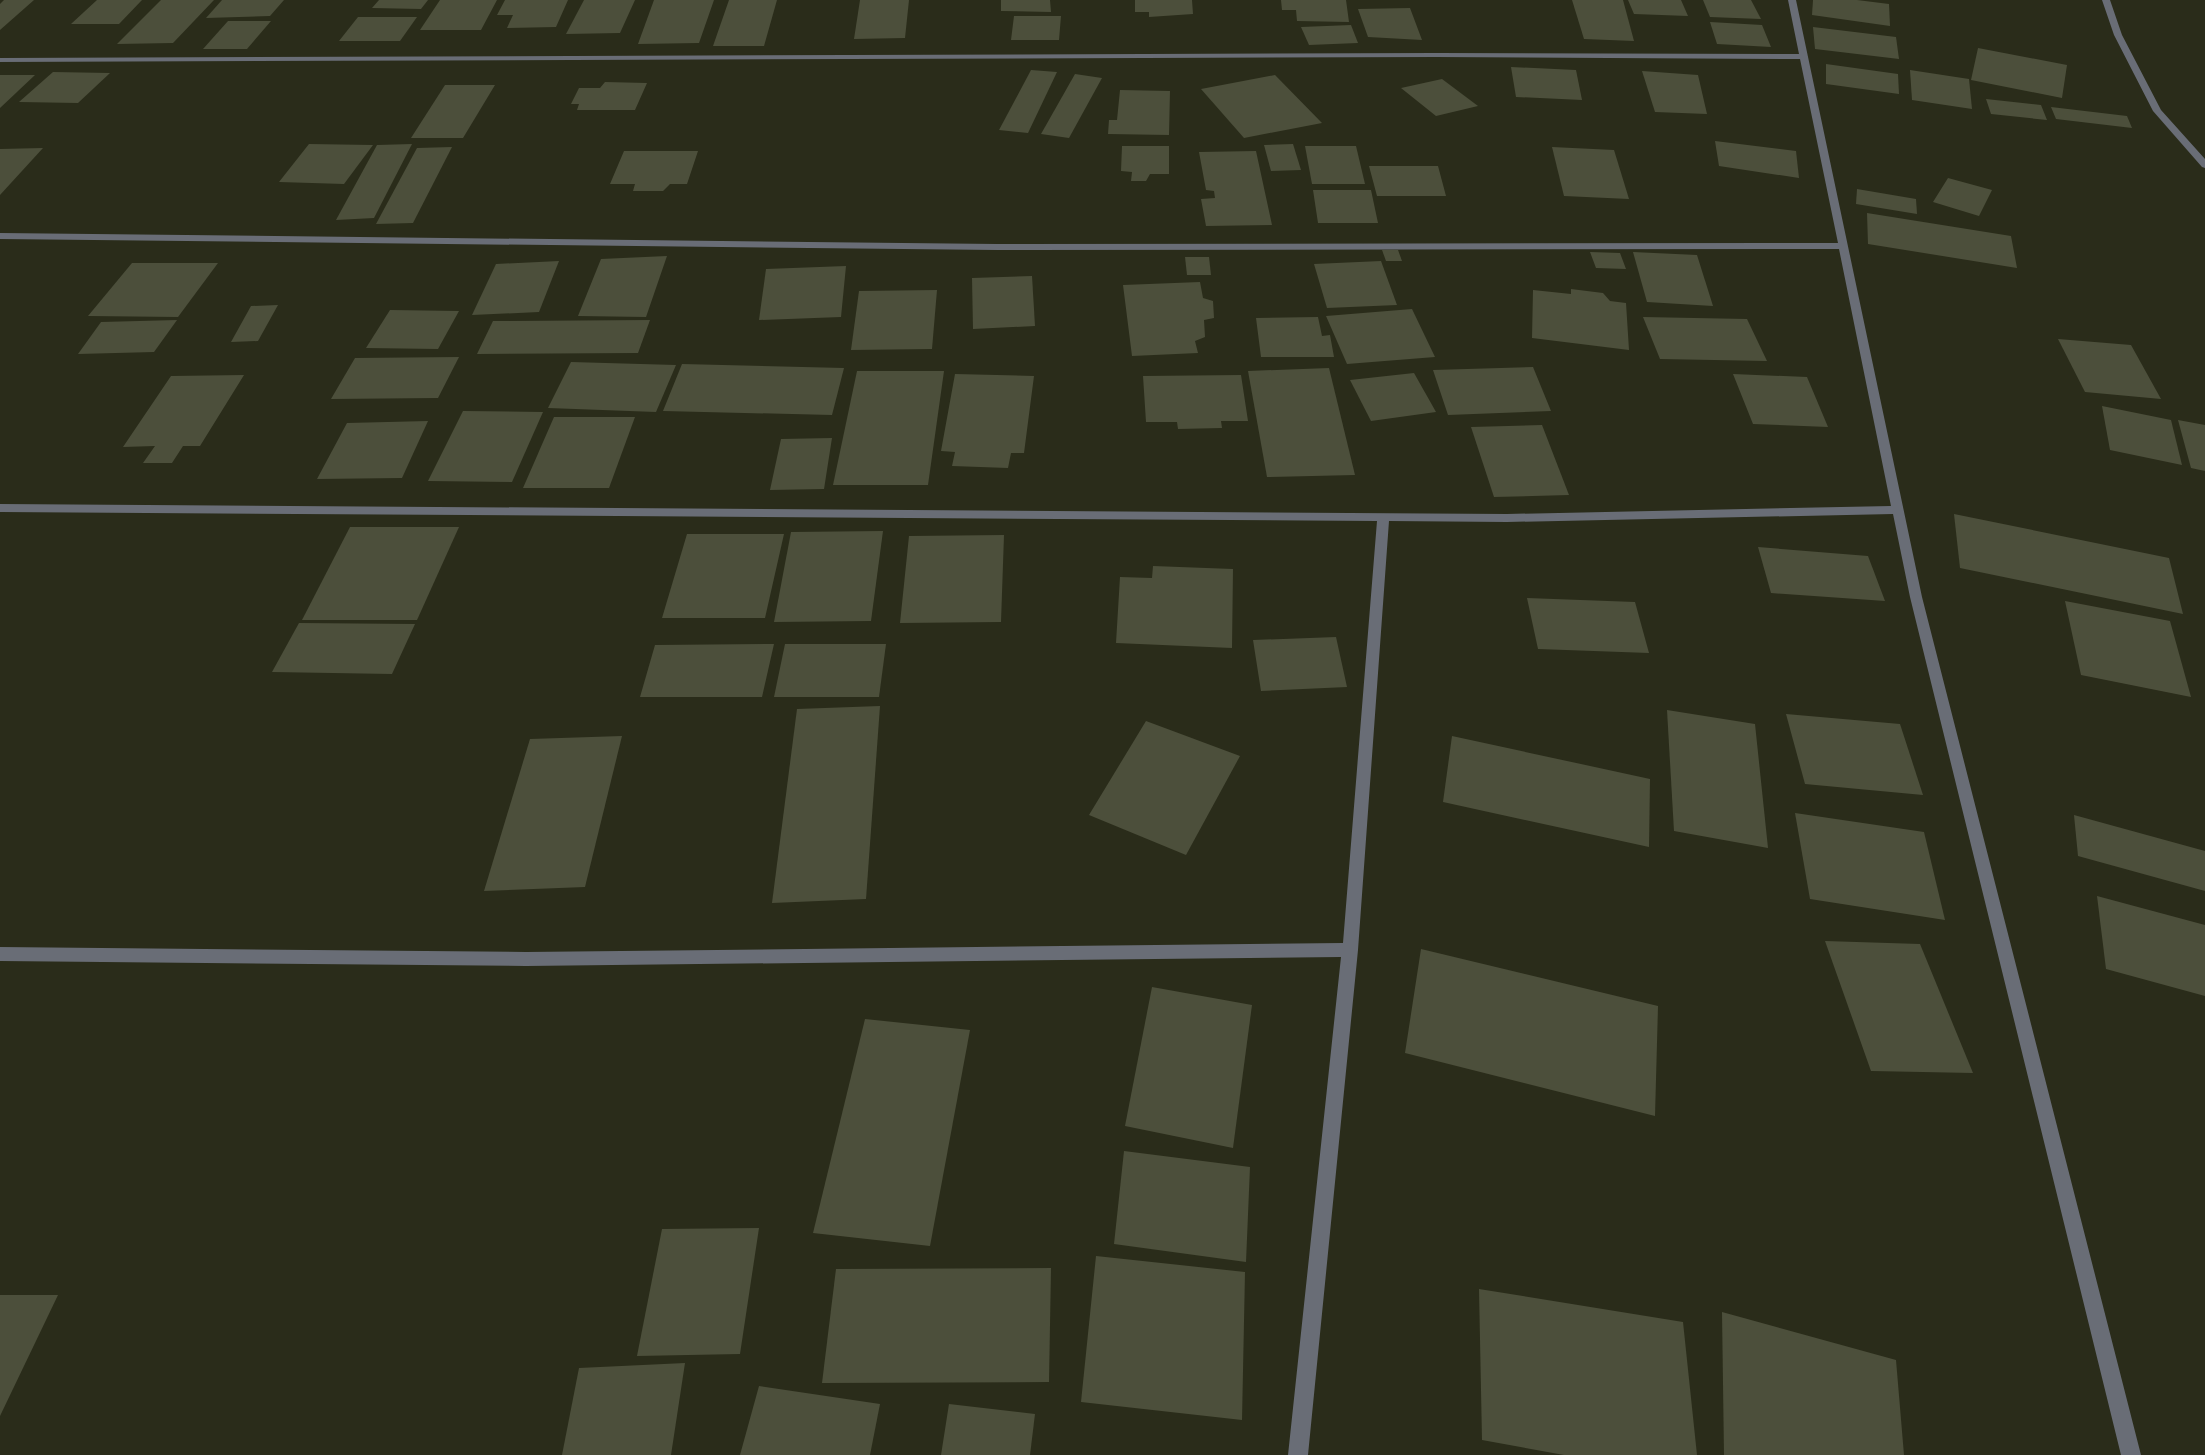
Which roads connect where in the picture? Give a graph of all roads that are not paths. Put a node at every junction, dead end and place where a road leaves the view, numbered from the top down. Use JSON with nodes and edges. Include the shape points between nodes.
{"nodes":[{"id":1,"x":1792,"y":0,"type":"edge"},
{"id":2,"x":2106,"y":0,"type":"edge"},
{"id":3,"x":1804,"y":57,"type":"junction"},
{"id":4,"x":0,"y":60,"type":"edge"},
{"id":5,"x":2205,"y":165,"type":"edge"},
{"id":6,"x":0,"y":236,"type":"edge"},
{"id":7,"x":1843,"y":246,"type":"junction"},
{"id":8,"x":0,"y":508,"type":"edge"},
{"id":9,"x":1898,"y":510,"type":"junction"},
{"id":10,"x":1383,"y":518,"type":"junction"},
{"id":11,"x":1350,"y":950,"type":"junction"},
{"id":12,"x":0,"y":954,"type":"edge"},
{"id":13,"x":1298,"y":1455,"type":"edge"},
{"id":14,"x":2131,"y":1455,"type":"edge"}],
"edges":[{"from":1,"to":3,"type":"street"},
{"from":2,"to":5,"type":"street","via":[[2118,35],[2157,111]]},
{"from":3,"to":4,"type":"street"},
{"from":3,"to":7,"type":"street"},
{"from":6,"to":7,"type":"street","via":[[997,247]]},
{"from":7,"to":9,"type":"street"},
{"from":8,"to":10,"type":"street"},
{"from":9,"to":10,"type":"street"},
{"from":9,"to":14,"type":"street"},
{"from":10,"to":11,"type":"street"},
{"from":11,"to":12,"type":"street","via":[[526,959]]},
{"from":11,"to":13,"type":"street"}]}
